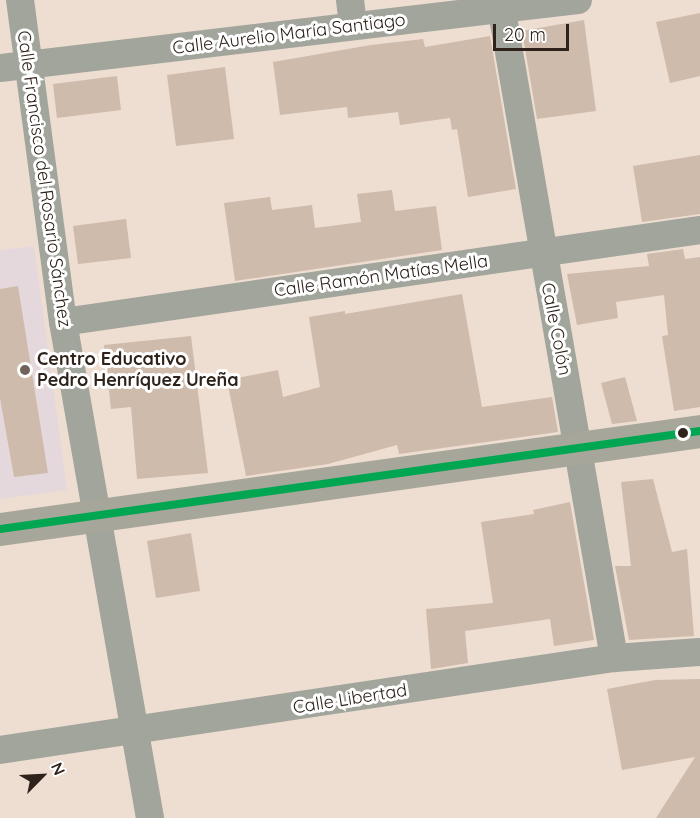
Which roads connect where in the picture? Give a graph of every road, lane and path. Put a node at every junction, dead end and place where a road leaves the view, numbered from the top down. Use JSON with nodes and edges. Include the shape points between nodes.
{"nodes":[{"id":1,"x":20,"y":0,"type":"edge"},
{"id":2,"x":578,"y":0,"type":"edge"},
{"id":3,"x":501,"y":4,"type":"edge"},
{"id":4,"x":352,"y":13,"type":"edge"},
{"id":5,"x":28,"y":65,"type":"junction"},
{"id":6,"x":0,"y":68,"type":"edge"},
{"id":7,"x":700,"y":230,"type":"edge"},
{"id":8,"x":542,"y":254,"type":"junction"},
{"id":9,"x":63,"y":322,"type":"junction"},
{"id":10,"x":700,"y":430,"type":"edge"},
{"id":11,"x":578,"y":447,"type":"junction"},
{"id":12,"x":97,"y":514,"type":"junction"},
{"id":13,"x":0,"y":529,"type":"edge"},
{"id":14,"x":700,"y":652,"type":"edge"},
{"id":15,"x":614,"y":658,"type":"junction"},
{"id":16,"x":137,"y":733,"type":"junction"},
{"id":17,"x":0,"y":750,"type":"edge"},
{"id":18,"x":150,"y":818,"type":"edge"}],
"edges":[{"from":1,"to":5,"type":"street","name":"Calle Francisco del Rosario Sánchez"},
{"from":2,"to":3,"type":"street","name":"Calle Aurelio María Santiago"},
{"from":3,"to":4,"type":"street","name":"Calle Aurelio María Santiago"},
{"from":3,"to":8,"type":"street","name":"Calle Colón"},
{"from":4,"to":5,"type":"street","name":"Calle Aurelio María Santiago"},
{"from":5,"to":6,"type":"street","name":"Calle Aurelio María Santiago"},
{"from":5,"to":9,"type":"street","name":"Calle Francisco del Rosario Sánchez"},
{"from":7,"to":8,"type":"street","name":"Calle Ramón Matías Mella"},
{"from":8,"to":9,"type":"street","name":"Calle Ramón Matías Mella"},
{"from":8,"to":11,"type":"street","name":"Calle Colón"},
{"from":9,"to":12,"type":"street","name":"Calle Francisco del Rosario Sánchez"},
{"from":10,"to":11,"type":"main road"},
{"from":11,"to":12,"type":"main road"},
{"from":11,"to":15,"type":"street","name":"Calle Colón"},
{"from":12,"to":13,"type":"main road"},
{"from":12,"to":16,"type":"street","name":"Calle Francisco del Rosario Sánchez"},
{"from":14,"to":15,"type":"street","name":"Calle Libertad"},
{"from":15,"to":16,"type":"street","name":"Calle Libertad"},
{"from":16,"to":17,"type":"street","name":"Calle Libertad"},
{"from":16,"to":18,"type":"street","name":"Calle Francisco del Rosario Sánchez"}]}
